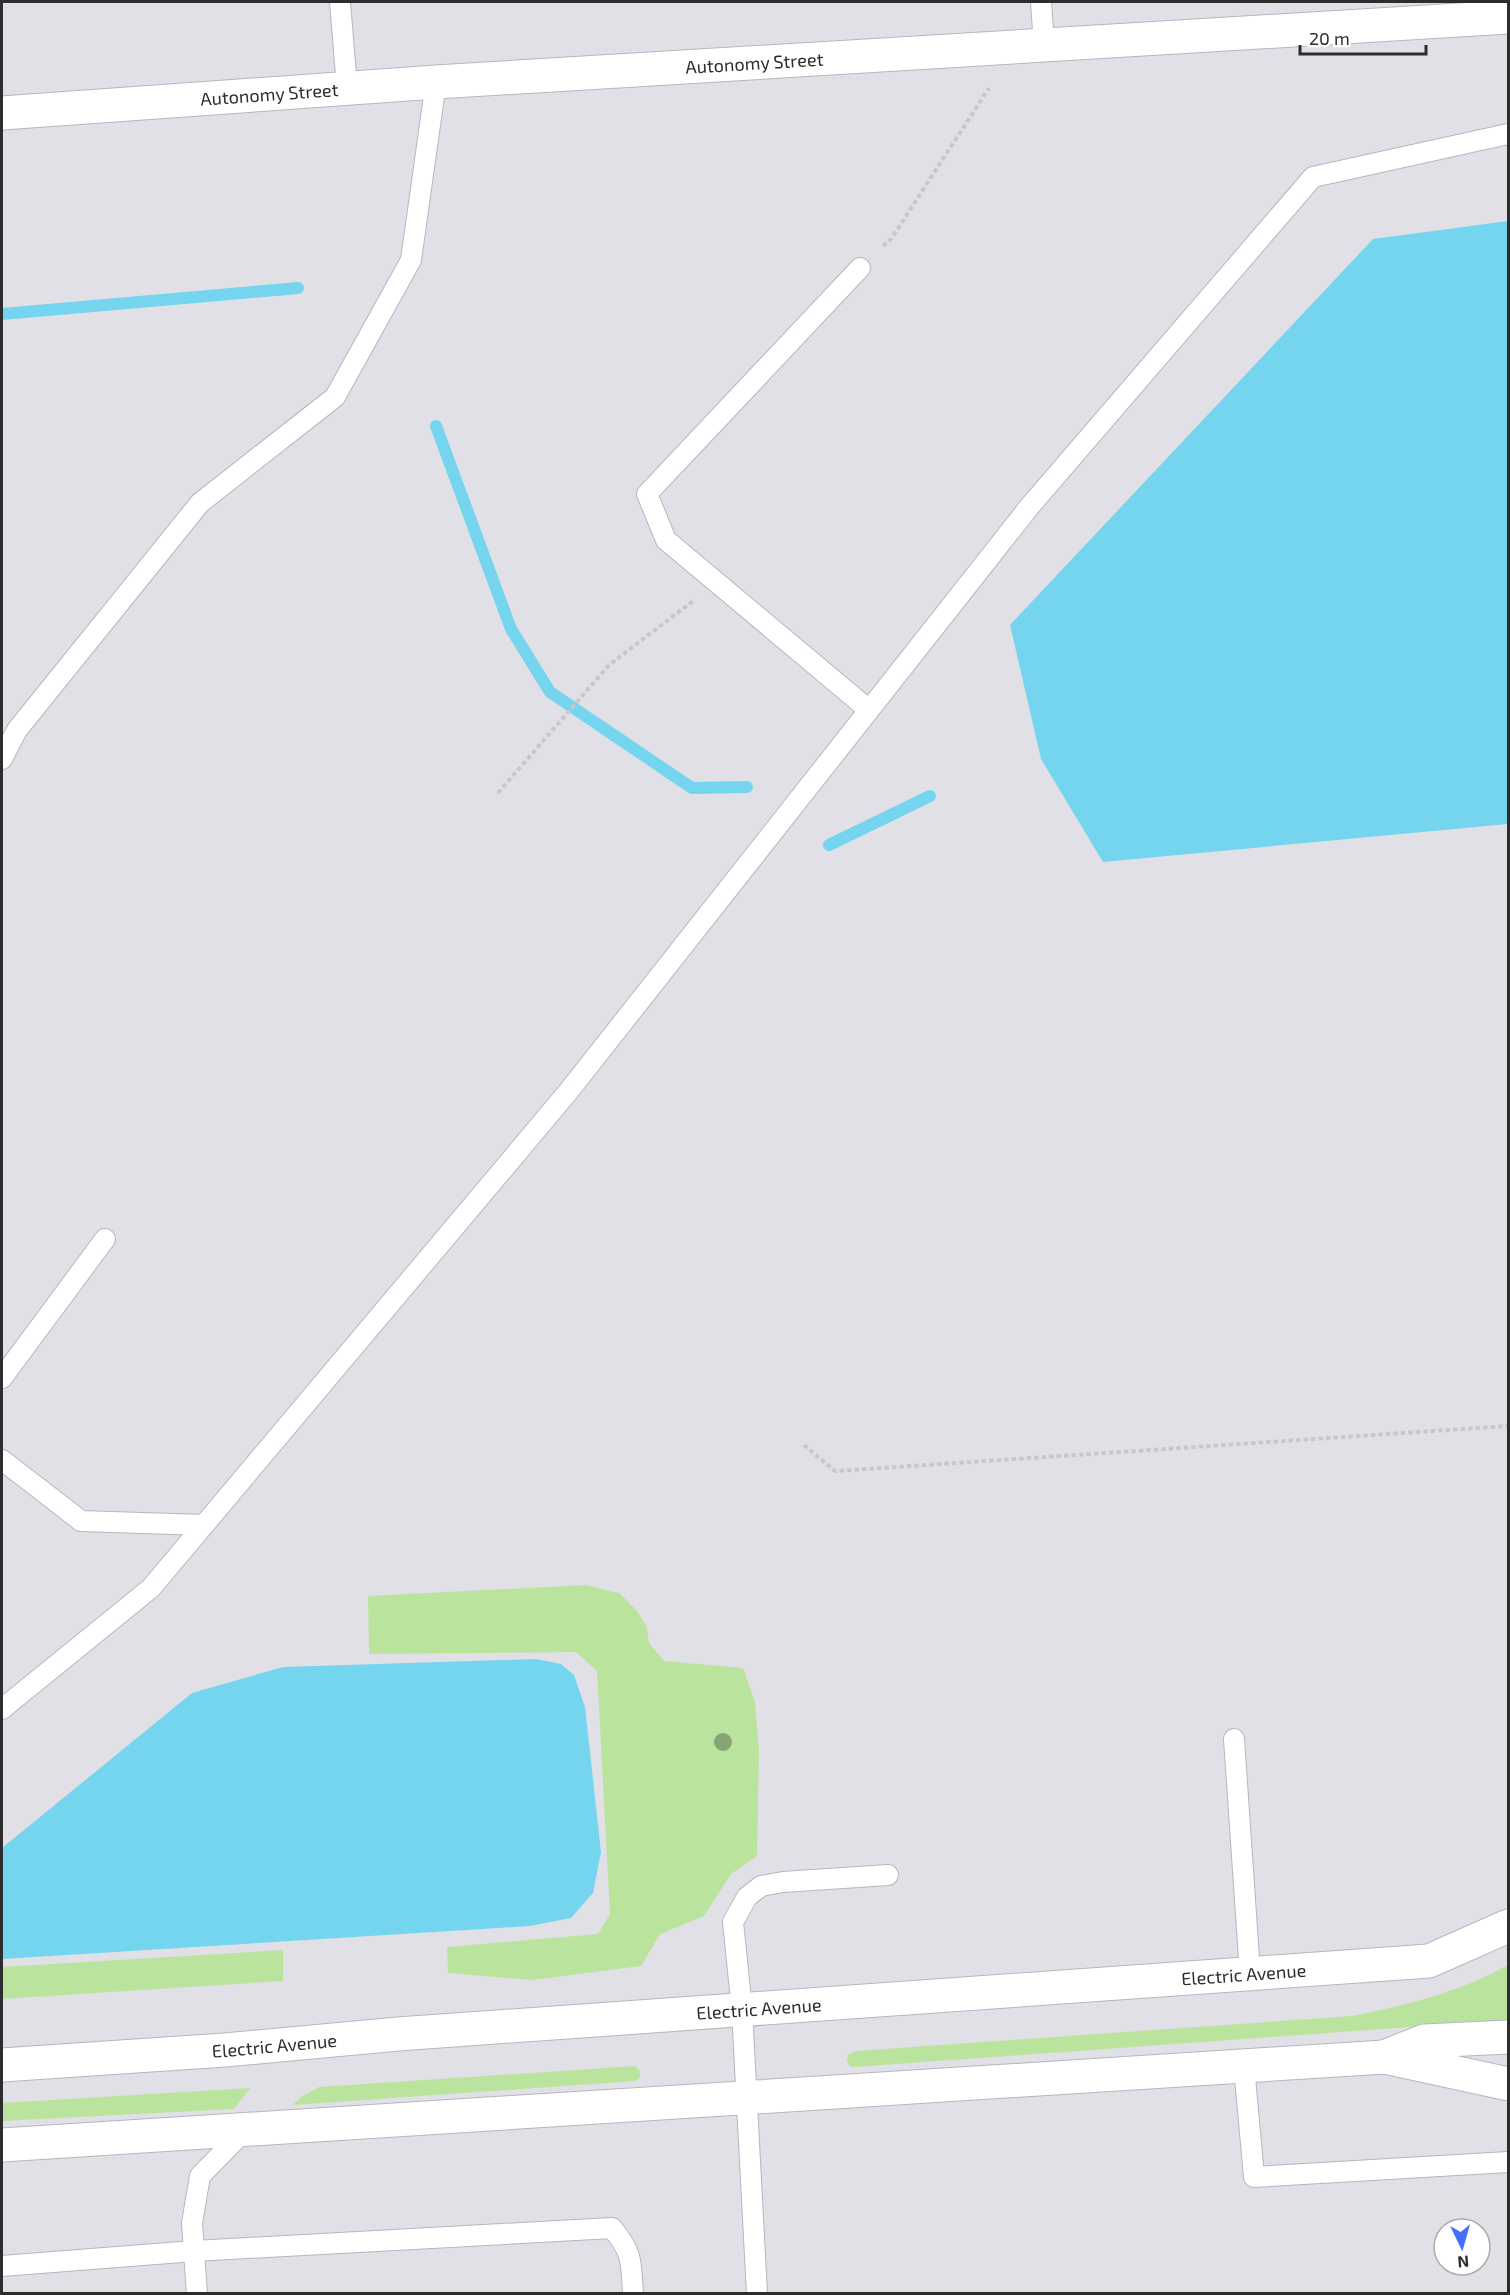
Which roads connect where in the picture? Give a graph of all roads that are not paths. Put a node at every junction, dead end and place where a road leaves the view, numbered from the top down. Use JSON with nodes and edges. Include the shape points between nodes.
{"nodes":[{"id":1,"x":340,"y":2,"type":"edge"},
{"id":2,"x":1041,"y":2,"type":"edge"},
{"id":3,"x":1509,"y":17,"type":"edge"},
{"id":4,"x":1044,"y":45,"type":"junction"},
{"id":5,"x":436,"y":82,"type":"junction"},
{"id":6,"x":347,"y":88,"type":"junction"},
{"id":7,"x":2,"y":113,"type":"edge"},
{"id":8,"x":1509,"y":134,"type":"edge"},
{"id":9,"x":860,"y":268,"type":"road end"},
{"id":10,"x":869,"y":710,"type":"junction"},
{"id":11,"x":2,"y":759,"type":"edge"},
{"id":12,"x":105,"y":1239,"type":"dead end"},
{"id":13,"x":2,"y":1378,"type":"edge"},
{"id":14,"x":2,"y":1460,"type":"edge"},
{"id":15,"x":204,"y":1525,"type":"junction"},
{"id":16,"x":2,"y":1709,"type":"edge"},
{"id":17,"x":1234,"y":1739,"type":"dead end"},
{"id":18,"x":888,"y":1875,"type":"dead end"},
{"id":19,"x":1509,"y":1926,"type":"edge"},
{"id":20,"x":1250,"y":1973,"type":"junction"},
{"id":21,"x":742,"y":2010,"type":"junction"},
{"id":22,"x":1509,"y":2037,"type":"edge"},
{"id":23,"x":1384,"y":2057,"type":"junction"},
{"id":24,"x":2,"y":2065,"type":"edge"},
{"id":25,"x":1244,"y":2066,"type":"junction"},
{"id":26,"x":1509,"y":2084,"type":"edge"},
{"id":27,"x":745,"y":2099,"type":"junction"},
{"id":28,"x":245,"y":2130,"type":"junction"},
{"id":29,"x":2,"y":2145,"type":"edge"},
{"id":30,"x":1509,"y":2162,"type":"edge"},
{"id":31,"x":194,"y":2251,"type":"junction"},
{"id":32,"x":2,"y":2265,"type":"edge"},
{"id":33,"x":197,"y":2294,"type":"edge"},
{"id":34,"x":633,"y":2294,"type":"edge"},
{"id":35,"x":756,"y":2294,"type":"edge"}],
"edges":[{"from":1,"to":6,"type":"lane"},
{"from":2,"to":4,"type":"lane"},
{"from":3,"to":4,"type":"street","name":"Autonomy Street"},
{"from":4,"to":5,"type":"street","name":"Autonomy Street"},
{"from":5,"to":6,"type":"street","name":"Autonomy Street"},
{"from":5,"to":11,"type":"lane","via":[[411,260],[335,397],[200,503],[17,730]]},
{"from":6,"to":7,"type":"street","name":"Autonomy Street"},
{"from":8,"to":10,"type":"lane","via":[[1313,177],[1030,506]]},
{"from":9,"to":10,"type":"lane","via":[[647,494],[666,540]]},
{"from":10,"to":15,"type":"lane","via":[[568,1092]]},
{"from":12,"to":13,"type":"lane"},
{"from":14,"to":15,"type":"lane","via":[[81,1521]]},
{"from":15,"to":16,"type":"lane","via":[[151,1588]]},
{"from":17,"to":20,"type":"lane"},
{"from":18,"to":21,"type":"lane","via":[[783,1882],[761,1886],[747,1897],[734,1922]]},
{"from":19,"to":20,"type":"street","name":"Electric Avenue","via":[[1429,1961]]},
{"from":20,"to":21,"type":"street","name":"Electric Avenue"},
{"from":21,"to":24,"type":"street","name":"Electric Avenue"},
{"from":21,"to":27,"type":"lane"},
{"from":22,"to":23,"type":"street","via":[[1424,2041]]},
{"from":23,"to":25,"type":"street"},
{"from":23,"to":26,"type":"street"},
{"from":25,"to":27,"type":"street"},
{"from":25,"to":30,"type":"lane","via":[[1254,2177]]},
{"from":27,"to":28,"type":"street"},
{"from":27,"to":35,"type":"lane"},
{"from":28,"to":29,"type":"street"},
{"from":28,"to":31,"type":"lane","via":[[200,2176],[192,2223]]},
{"from":31,"to":32,"type":"lane"},
{"from":31,"to":33,"type":"lane"},
{"from":31,"to":34,"type":"lane","via":[[612,2228],[631,2256]]}]}
